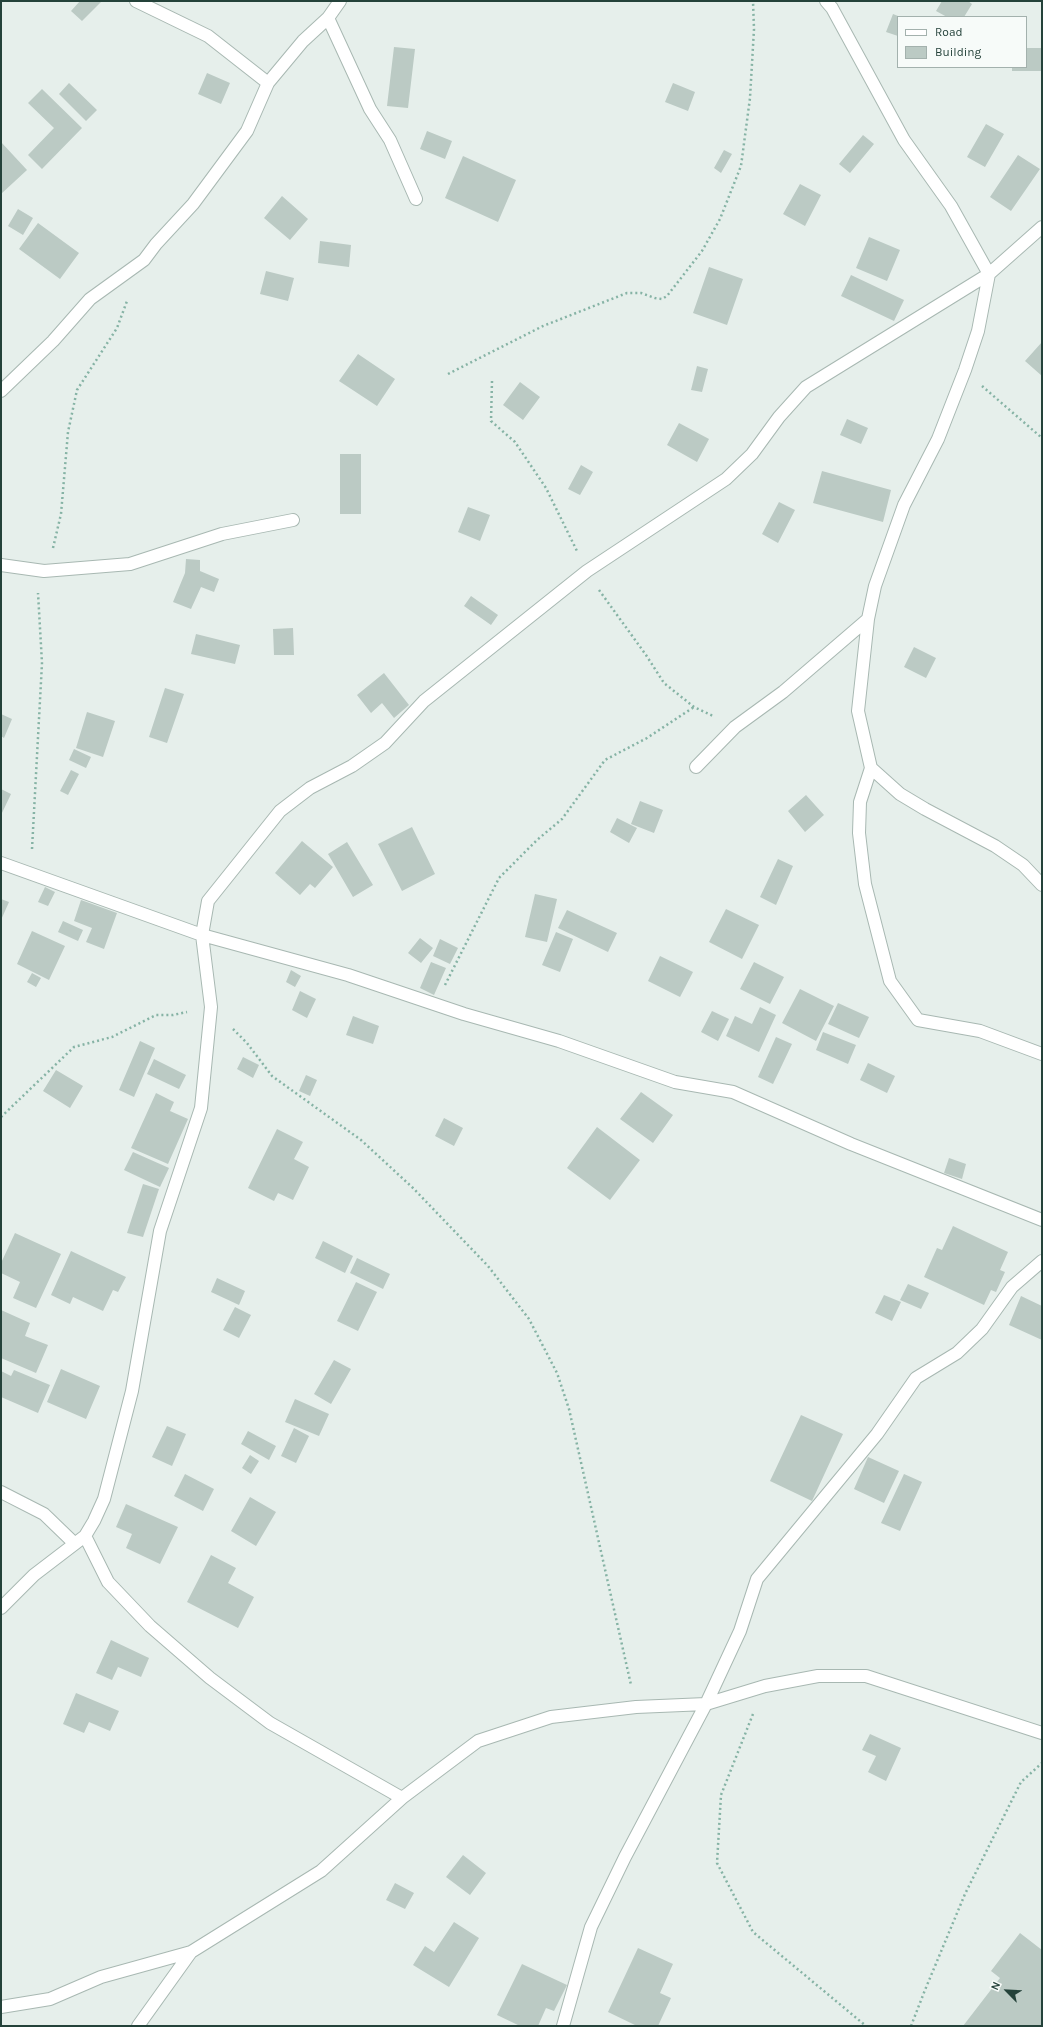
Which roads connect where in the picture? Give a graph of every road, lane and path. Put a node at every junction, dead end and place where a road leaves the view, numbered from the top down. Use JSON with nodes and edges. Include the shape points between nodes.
{"nodes":[{"id":1,"x":136,"y":1,"type":"edge"},
{"id":2,"x":340,"y":1,"type":"edge"},
{"id":3,"x":753,"y":1,"type":"edge"},
{"id":4,"x":826,"y":1,"type":"edge"},
{"id":5,"x":328,"y":18,"type":"junction"},
{"id":6,"x":268,"y":82,"type":"junction"},
{"id":7,"x":416,"y":199,"type":"dead end"},
{"id":8,"x":1042,"y":227,"type":"edge"},
{"id":9,"x":989,"y":274,"type":"junction"},
{"id":10,"x":965,"y":370,"type":"junction"},
{"id":11,"x":448,"y":374,"type":"dead end"},
{"id":12,"x":492,"y":381,"type":"dead end"},
{"id":13,"x":1,"y":391,"type":"edge"},
{"id":14,"x":1042,"y":438,"type":"edge"},
{"id":15,"x":293,"y":520,"type":"dead end"},
{"id":16,"x":1,"y":564,"type":"edge"},
{"id":17,"x":587,"y":571,"type":"junction"},
{"id":18,"x":868,"y":619,"type":"junction"},
{"id":19,"x":694,"y":707,"type":"junction"},
{"id":20,"x":736,"y":727,"type":"junction"},
{"id":21,"x":696,"y":767,"type":"dead end"},
{"id":22,"x":871,"y":768,"type":"junction"},
{"id":23,"x":1,"y":864,"type":"edge"},
{"id":24,"x":1042,"y":885,"type":"edge"},
{"id":25,"x":202,"y":935,"type":"junction"},
{"id":26,"x":435,"y":1005,"type":"junction"},
{"id":27,"x":211,"y":1007,"type":"junction"},
{"id":28,"x":1042,"y":1054,"type":"edge"},
{"id":29,"x":1,"y":1117,"type":"edge"},
{"id":30,"x":1042,"y":1220,"type":"edge"},
{"id":31,"x":1042,"y":1261,"type":"edge"},
{"id":32,"x":1,"y":1492,"type":"edge"},
{"id":33,"x":86,"y":1536,"type":"junction"},
{"id":34,"x":74,"y":1543,"type":"junction"},
{"id":35,"x":1,"y":1608,"type":"edge"},
{"id":36,"x":765,"y":1686,"type":"junction"},
{"id":37,"x":706,"y":1704,"type":"junction"},
{"id":38,"x":636,"y":1707,"type":"junction"},
{"id":39,"x":1042,"y":1733,"type":"edge"},
{"id":40,"x":1042,"y":1763,"type":"edge"},
{"id":41,"x":402,"y":1798,"type":"junction"},
{"id":42,"x":191,"y":1952,"type":"junction"},
{"id":43,"x":1,"y":2007,"type":"edge"},
{"id":44,"x":138,"y":2026,"type":"edge"},
{"id":45,"x":563,"y":2026,"type":"edge"},
{"id":46,"x":866,"y":2026,"type":"edge"},
{"id":47,"x":912,"y":2026,"type":"edge"}],
"edges":[{"from":1,"to":6,"type":"street","via":[[208,36]]},
{"from":2,"to":5,"type":"street"},
{"from":3,"to":11,"type":"path","via":[[750,98],[741,166],[720,219],[702,251],[667,296],[662,299],[641,293],[627,294],[543,326]]},
{"from":4,"to":9,"type":"street","via":[[904,140],[951,206]]},
{"from":5,"to":6,"type":"street","via":[[303,41]]},
{"from":5,"to":7,"type":"street","via":[[370,109],[390,140]]},
{"from":6,"to":13,"type":"street","via":[[247,131],[193,204],[144,260],[90,299]]},
{"from":8,"to":9,"type":"street"},
{"from":9,"to":10,"type":"street","via":[[978,331]]},
{"from":9,"to":17,"type":"street","via":[[806,387],[779,417],[752,454],[726,480]]},
{"from":10,"to":14,"type":"path"},
{"from":10,"to":18,"type":"street","via":[[938,439],[904,505],[875,586]]},
{"from":12,"to":17,"type":"path","via":[[491,421],[515,442],[546,488]]},
{"from":15,"to":16,"type":"street","via":[[222,534],[130,564],[44,571]]},
{"from":17,"to":19,"type":"path","via":[[664,683]]},
{"from":17,"to":25,"type":"street","via":[[424,702],[385,743],[352,766],[310,788],[280,811],[208,901]]},
{"from":18,"to":20,"type":"street","via":[[782,692]]},
{"from":18,"to":22,"type":"street","via":[[858,710]]},
{"from":19,"to":20,"type":"path"},
{"from":19,"to":26,"type":"path","via":[[647,738],[605,760],[562,819],[499,878]]},
{"from":20,"to":21,"type":"street"},
{"from":22,"to":24,"type":"street","via":[[900,794],[995,846],[1023,865]]},
{"from":22,"to":28,"type":"street","via":[[860,802],[859,833],[865,884],[890,981],[918,1020],[980,1031]]},
{"from":23,"to":25,"type":"street"},
{"from":25,"to":26,"type":"street","via":[[348,975]]},
{"from":25,"to":27,"type":"street"},
{"from":26,"to":30,"type":"street","via":[[559,1041],[675,1082],[733,1092],[851,1144]]},
{"from":27,"to":29,"type":"path","via":[[173,1015],[156,1015],[112,1037],[74,1047]]},
{"from":27,"to":33,"type":"street","via":[[201,1108],[160,1231],[132,1391],[104,1499]]},
{"from":27,"to":38,"type":"path","via":[[247,1043],[272,1076],[361,1140],[413,1188],[488,1266],[529,1319],[557,1373],[569,1408]]},
{"from":31,"to":37,"type":"street","via":[[1012,1287],[982,1329],[957,1353],[916,1378],[877,1434],[757,1580],[740,1630]]},
{"from":32,"to":34,"type":"street","via":[[44,1514]]},
{"from":33,"to":34,"type":"street"},
{"from":33,"to":41,"type":"street","via":[[108,1582],[150,1626],[210,1678],[270,1723]]},
{"from":34,"to":35,"type":"street","via":[[34,1575]]},
{"from":36,"to":37,"type":"street"},
{"from":36,"to":39,"type":"street","via":[[818,1676],[866,1676]]},
{"from":36,"to":46,"type":"path","via":[[722,1795],[717,1863],[753,1932]]},
{"from":37,"to":38,"type":"street"},
{"from":37,"to":45,"type":"street","via":[[591,1927]]},
{"from":38,"to":41,"type":"street","via":[[551,1717],[478,1741]]},
{"from":40,"to":47,"type":"path","via":[[1021,1782],[965,1894],[924,1990]]},
{"from":41,"to":42,"type":"street","via":[[321,1871]]},
{"from":42,"to":43,"type":"street","via":[[101,1977],[50,1999]]},
{"from":42,"to":44,"type":"street"}]}
